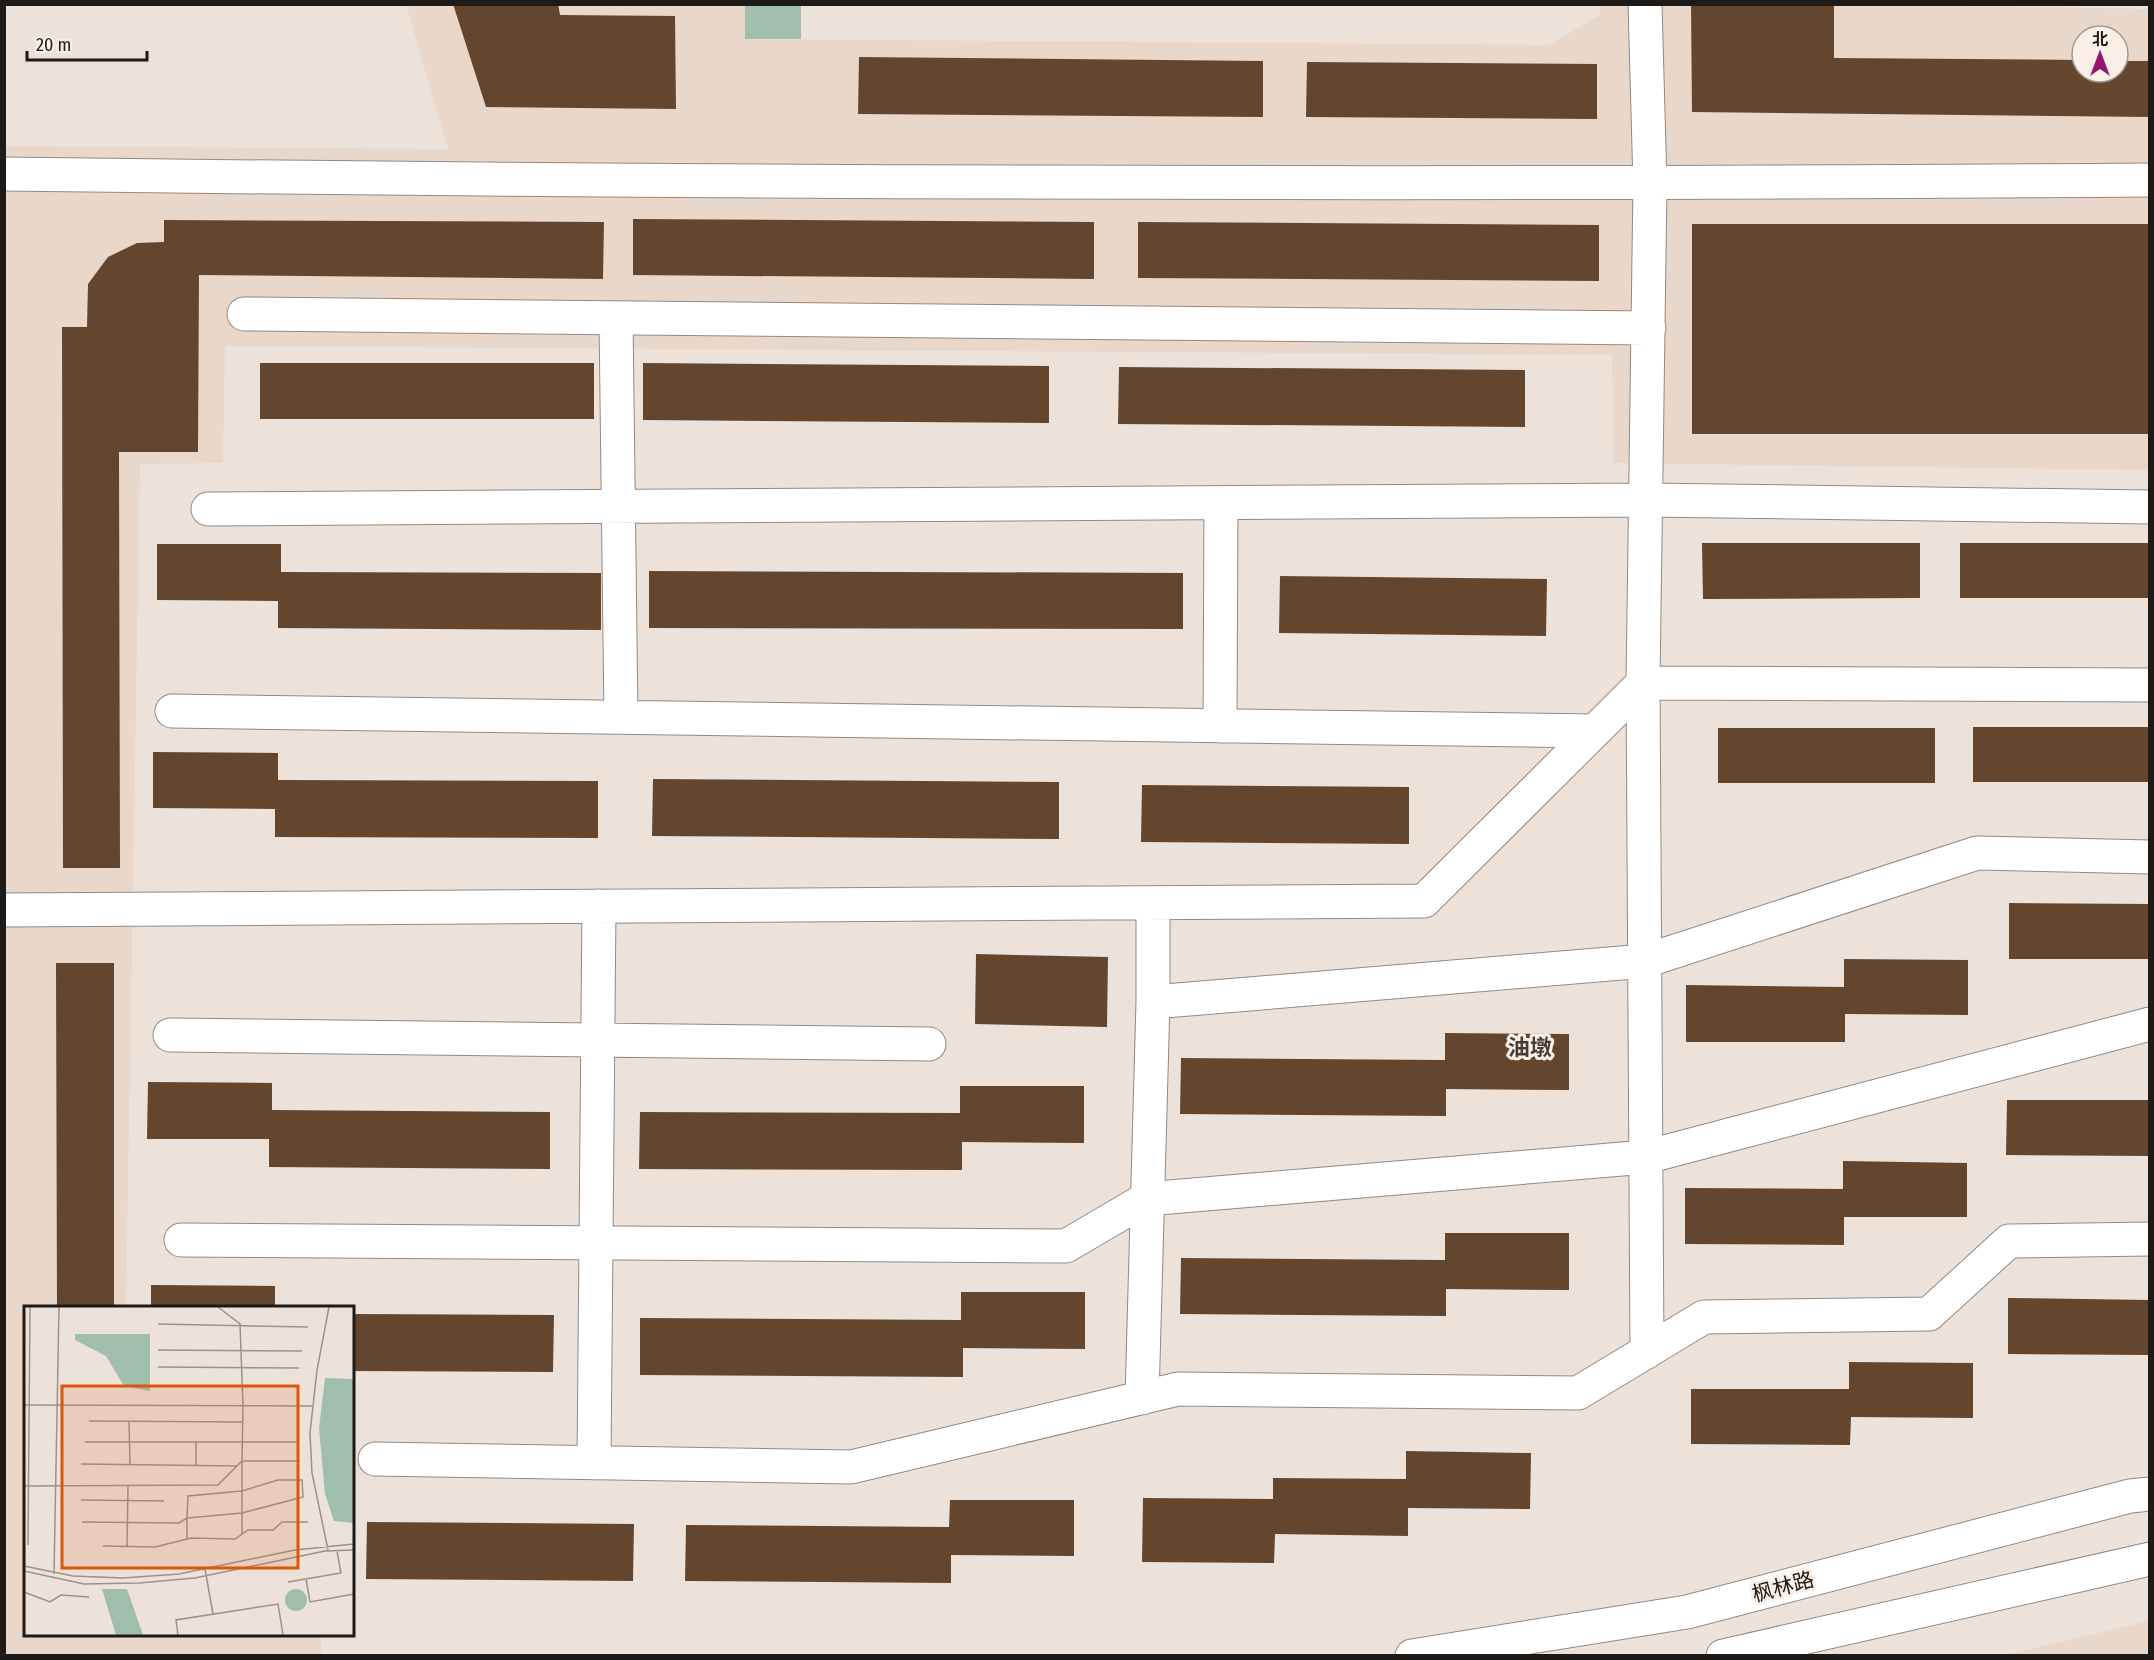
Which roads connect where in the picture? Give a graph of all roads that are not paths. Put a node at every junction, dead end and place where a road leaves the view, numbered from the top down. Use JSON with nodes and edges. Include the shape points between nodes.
{"nodes":[{"id":1,"x":1645,"y":4,"type":"edge"},
{"id":2,"x":4,"y":174,"type":"edge"},
{"id":3,"x":2150,"y":180,"type":"edge"},
{"id":4,"x":1650,"y":184,"type":"junction"},
{"id":5,"x":244,"y":314,"type":"dead end"},
{"id":6,"x":616,"y":318,"type":"junction"},
{"id":7,"x":1648,"y":328,"type":"junction"},
{"id":8,"x":1646,"y":500,"type":"junction"},
{"id":9,"x":1221,"y":503,"type":"junction"},
{"id":10,"x":619,"y":507,"type":"junction"},
{"id":11,"x":2150,"y":507,"type":"edge"},
{"id":12,"x":208,"y":509,"type":"dead end"},
{"id":13,"x":1643,"y":683,"type":"junction"},
{"id":14,"x":2150,"y":685,"type":"edge"},
{"id":15,"x":172,"y":711,"type":"dead end"},
{"id":16,"x":621,"y":717,"type":"junction"},
{"id":17,"x":1220,"y":726,"type":"junction"},
{"id":18,"x":1595,"y":731,"type":"junction"},
{"id":19,"x":2150,"y":857,"type":"edge"},
{"id":20,"x":1153,"y":903,"type":"junction"},
{"id":21,"x":599,"y":906,"type":"junction"},
{"id":22,"x":4,"y":910,"type":"edge"},
{"id":23,"x":1645,"y":961,"type":"junction"},
{"id":24,"x":1153,"y":1002,"type":"junction"},
{"id":25,"x":2150,"y":1024,"type":"edge"},
{"id":26,"x":170,"y":1035,"type":"dead end"},
{"id":27,"x":598,"y":1040,"type":"junction"},
{"id":28,"x":929,"y":1044,"type":"dead end"},
{"id":29,"x":1646,"y":1157,"type":"junction"},
{"id":30,"x":1146,"y":1199,"type":"junction"},
{"id":31,"x":2150,"y":1239,"type":"edge"},
{"id":32,"x":181,"y":1240,"type":"dead end"},
{"id":33,"x":596,"y":1243,"type":"junction"},
{"id":34,"x":1647,"y":1352,"type":"junction"},
{"id":35,"x":1142,"y":1398,"type":"junction"},
{"id":36,"x":375,"y":1460,"type":"dead end"},
{"id":37,"x":594,"y":1463,"type":"junction"},
{"id":38,"x":2150,"y":1494,"type":"edge"},
{"id":39,"x":2150,"y":1559,"type":"edge"},
{"id":40,"x":1412,"y":1656,"type":"edge"},
{"id":41,"x":1723,"y":1656,"type":"edge"}],
"edges":[{"from":1,"to":4,"type":"street"},
{"from":2,"to":4,"type":"street","via":[[469,180]]},
{"from":3,"to":4,"type":"street"},
{"from":4,"to":7,"type":"street"},
{"from":5,"to":6,"type":"street"},
{"from":6,"to":7,"type":"street"},
{"from":6,"to":10,"type":"street"},
{"from":7,"to":8,"type":"street"},
{"from":8,"to":9,"type":"street"},
{"from":8,"to":11,"type":"street"},
{"from":8,"to":13,"type":"street"},
{"from":9,"to":10,"type":"street"},
{"from":9,"to":17,"type":"street"},
{"from":10,"to":12,"type":"street"},
{"from":10,"to":16,"type":"street"},
{"from":13,"to":14,"type":"street"},
{"from":13,"to":18,"type":"street"},
{"from":13,"to":23,"type":"street"},
{"from":15,"to":16,"type":"street"},
{"from":16,"to":17,"type":"street"},
{"from":17,"to":18,"type":"street"},
{"from":18,"to":20,"type":"street","via":[[1424,901]]},
{"from":19,"to":23,"type":"street","via":[[1977,853]]},
{"from":20,"to":21,"type":"street"},
{"from":20,"to":24,"type":"street"},
{"from":21,"to":22,"type":"street"},
{"from":21,"to":27,"type":"street"},
{"from":23,"to":24,"type":"street"},
{"from":23,"to":29,"type":"street"},
{"from":24,"to":30,"type":"street"},
{"from":25,"to":29,"type":"street"},
{"from":26,"to":27,"type":"street"},
{"from":27,"to":28,"type":"street"},
{"from":27,"to":33,"type":"street"},
{"from":29,"to":30,"type":"street"},
{"from":29,"to":34,"type":"street"},
{"from":30,"to":33,"type":"street","via":[[1066,1246]]},
{"from":30,"to":35,"type":"street"},
{"from":31,"to":34,"type":"street","via":[[2009,1242],[1929,1314],[1704,1317]]},
{"from":32,"to":33,"type":"street"},
{"from":33,"to":37,"type":"street"},
{"from":34,"to":35,"type":"street","via":[[1578,1393],[1178,1389]]},
{"from":35,"to":37,"type":"street","via":[[851,1467]]},
{"from":36,"to":37,"type":"street"},
{"from":38,"to":40,"type":"street","name":"枫林路","via":[[2130,1496],[1687,1612]]},
{"from":39,"to":41,"type":"street"}]}
